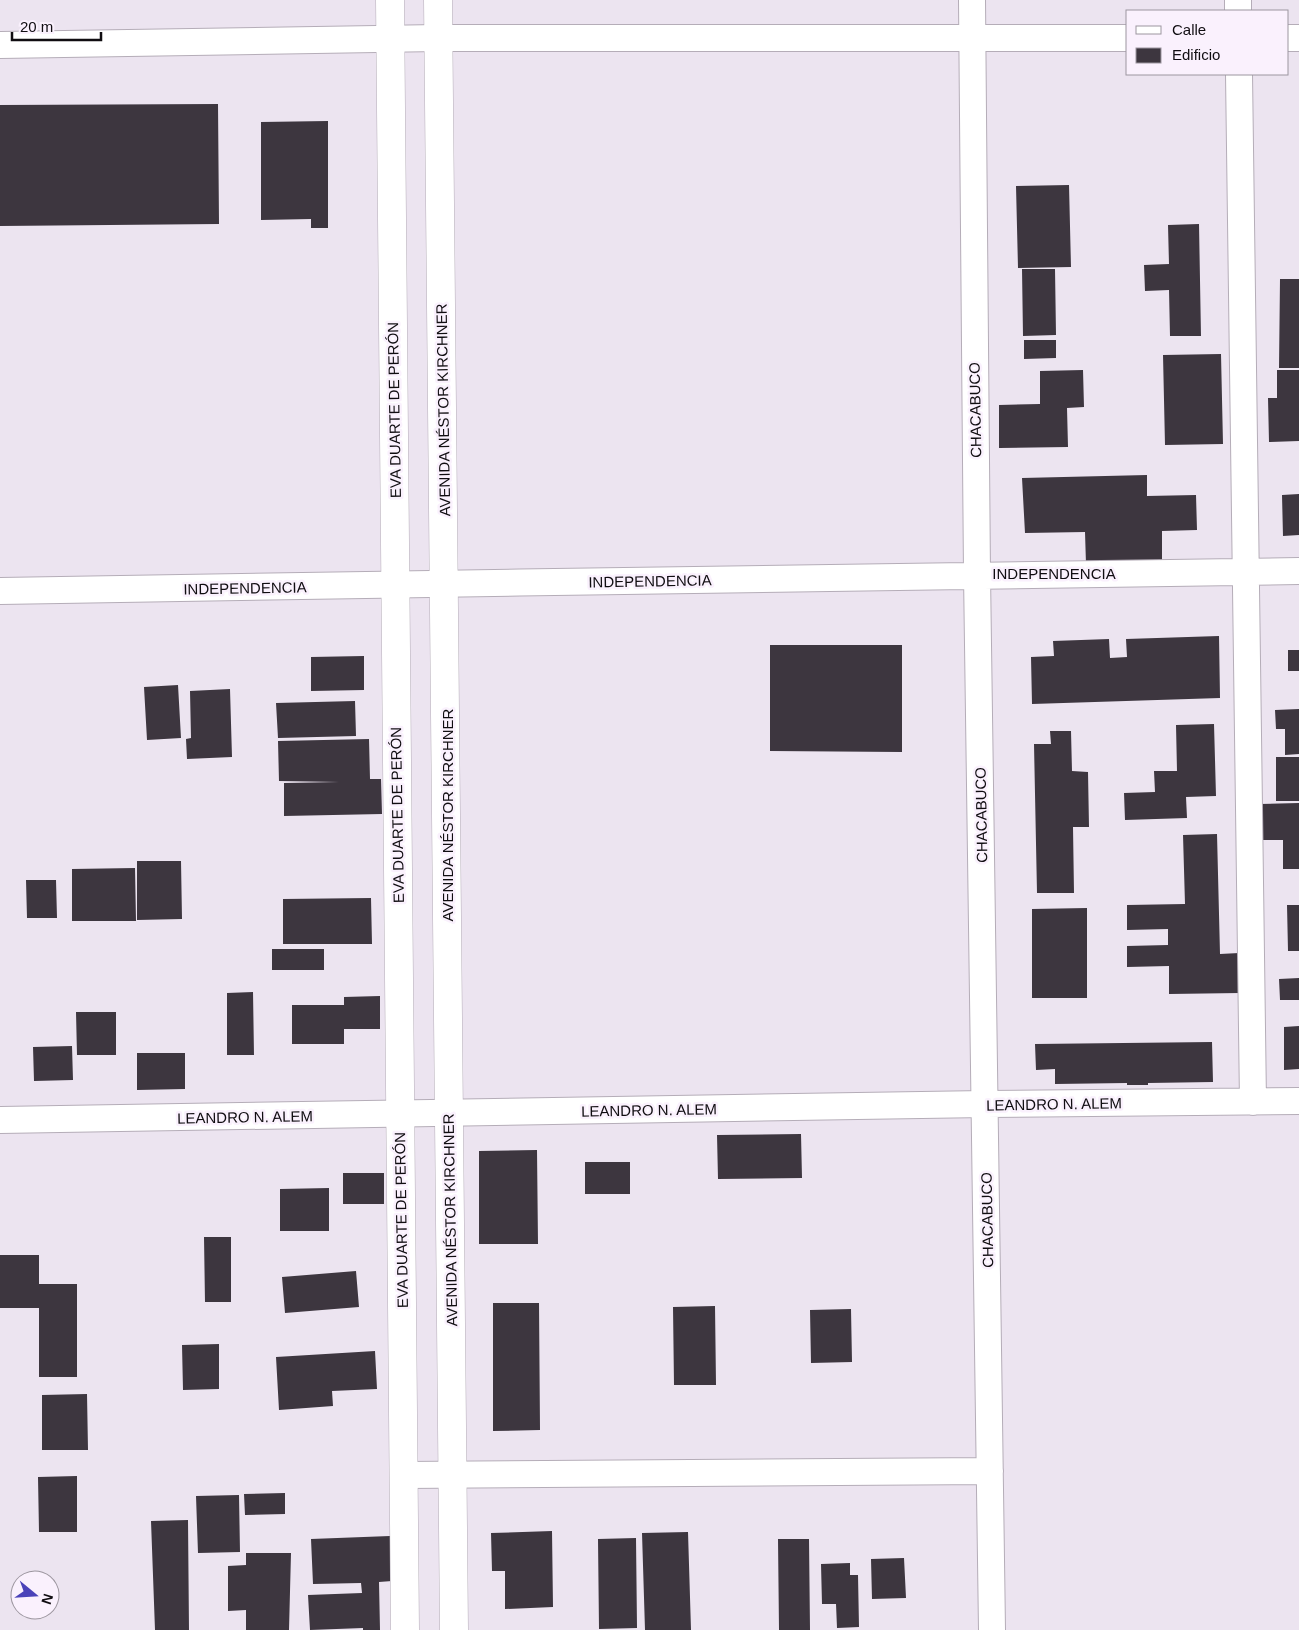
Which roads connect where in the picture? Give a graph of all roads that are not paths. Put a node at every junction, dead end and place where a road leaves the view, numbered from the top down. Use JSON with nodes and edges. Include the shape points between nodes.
{"nodes":[{"id":1,"x":390,"y":0,"type":"edge"},
{"id":2,"x":438,"y":0,"type":"edge"},
{"id":3,"x":972,"y":0,"type":"edge"},
{"id":4,"x":972,"y":37,"type":"junction"},
{"id":5,"x":438,"y":38,"type":"junction"},
{"id":6,"x":1126,"y":38,"type":"edge"},
{"id":7,"x":390,"y":39,"type":"junction"},
{"id":8,"x":0,"y":45,"type":"edge"},
{"id":9,"x":1239,"y":75,"type":"edge"},
{"id":10,"x":1299,"y":571,"type":"edge"},
{"id":11,"x":1246,"y":572,"type":"junction"},
{"id":12,"x":977,"y":574,"type":"junction"},
{"id":13,"x":395,"y":586,"type":"junction"},
{"id":14,"x":445,"y":586,"type":"junction"},
{"id":15,"x":0,"y":591,"type":"edge"},
{"id":16,"x":1253,"y":1102,"type":"junction"},
{"id":17,"x":1299,"y":1102,"type":"edge"},
{"id":18,"x":986,"y":1104,"type":"junction"},
{"id":19,"x":400,"y":1114,"type":"junction"},
{"id":20,"x":449,"y":1114,"type":"junction"},
{"id":21,"x":0,"y":1120,"type":"edge"},
{"id":22,"x":990,"y":1471,"type":"junction"},
{"id":23,"x":453,"y":1473,"type":"junction"},
{"id":24,"x":404,"y":1474,"type":"junction"},
{"id":25,"x":405,"y":1630,"type":"edge"},
{"id":26,"x":454,"y":1630,"type":"edge"},
{"id":27,"x":992,"y":1630,"type":"edge"}],
"edges":[{"from":1,"to":7,"type":"street","name":"EVA DUARTE DE PERÓN"},
{"from":2,"to":5,"type":"street","name":"AVENIDA NÉSTOR KIRCHNER"},
{"from":3,"to":4,"type":"street","name":"CHACABUCO"},
{"from":4,"to":5,"type":"street"},
{"from":4,"to":6,"type":"street"},
{"from":4,"to":12,"type":"street","name":"CHACABUCO"},
{"from":5,"to":7,"type":"street"},
{"from":5,"to":14,"type":"street","name":"AVENIDA NÉSTOR KIRCHNER"},
{"from":7,"to":8,"type":"street"},
{"from":7,"to":13,"type":"street","name":"EVA DUARTE DE PERÓN"},
{"from":9,"to":11,"type":"street"},
{"from":10,"to":11,"type":"street","name":"INDEPENDENCIA"},
{"from":11,"to":12,"type":"street","name":"INDEPENDENCIA"},
{"from":11,"to":16,"type":"street"},
{"from":12,"to":14,"type":"street","name":"INDEPENDENCIA"},
{"from":12,"to":18,"type":"street","name":"CHACABUCO"},
{"from":13,"to":14,"type":"street","name":"INDEPENDENCIA"},
{"from":13,"to":15,"type":"street","name":"INDEPENDENCIA"},
{"from":13,"to":19,"type":"street","name":"EVA DUARTE DE PERÓN"},
{"from":14,"to":20,"type":"street","name":"AVENIDA NÉSTOR KIRCHNER"},
{"from":16,"to":17,"type":"street","name":"LEANDRO N. ALEM"},
{"from":16,"to":18,"type":"street","name":"LEANDRO N. ALEM"},
{"from":18,"to":20,"type":"street","name":"LEANDRO N. ALEM"},
{"from":18,"to":22,"type":"street","name":"CHACABUCO"},
{"from":19,"to":20,"type":"street","name":"LEANDRO N. ALEM"},
{"from":19,"to":21,"type":"street","name":"LEANDRO N. ALEM"},
{"from":19,"to":24,"type":"street","name":"EVA DUARTE DE PERÓN"},
{"from":20,"to":23,"type":"street","name":"AVENIDA NÉSTOR KIRCHNER"},
{"from":22,"to":23,"type":"street"},
{"from":22,"to":27,"type":"street","name":"CHACABUCO"},
{"from":23,"to":24,"type":"street"},
{"from":23,"to":26,"type":"street","name":"AVENIDA NÉSTOR KIRCHNER"},
{"from":24,"to":25,"type":"street","name":"EVA DUARTE DE PERÓN"}]}
